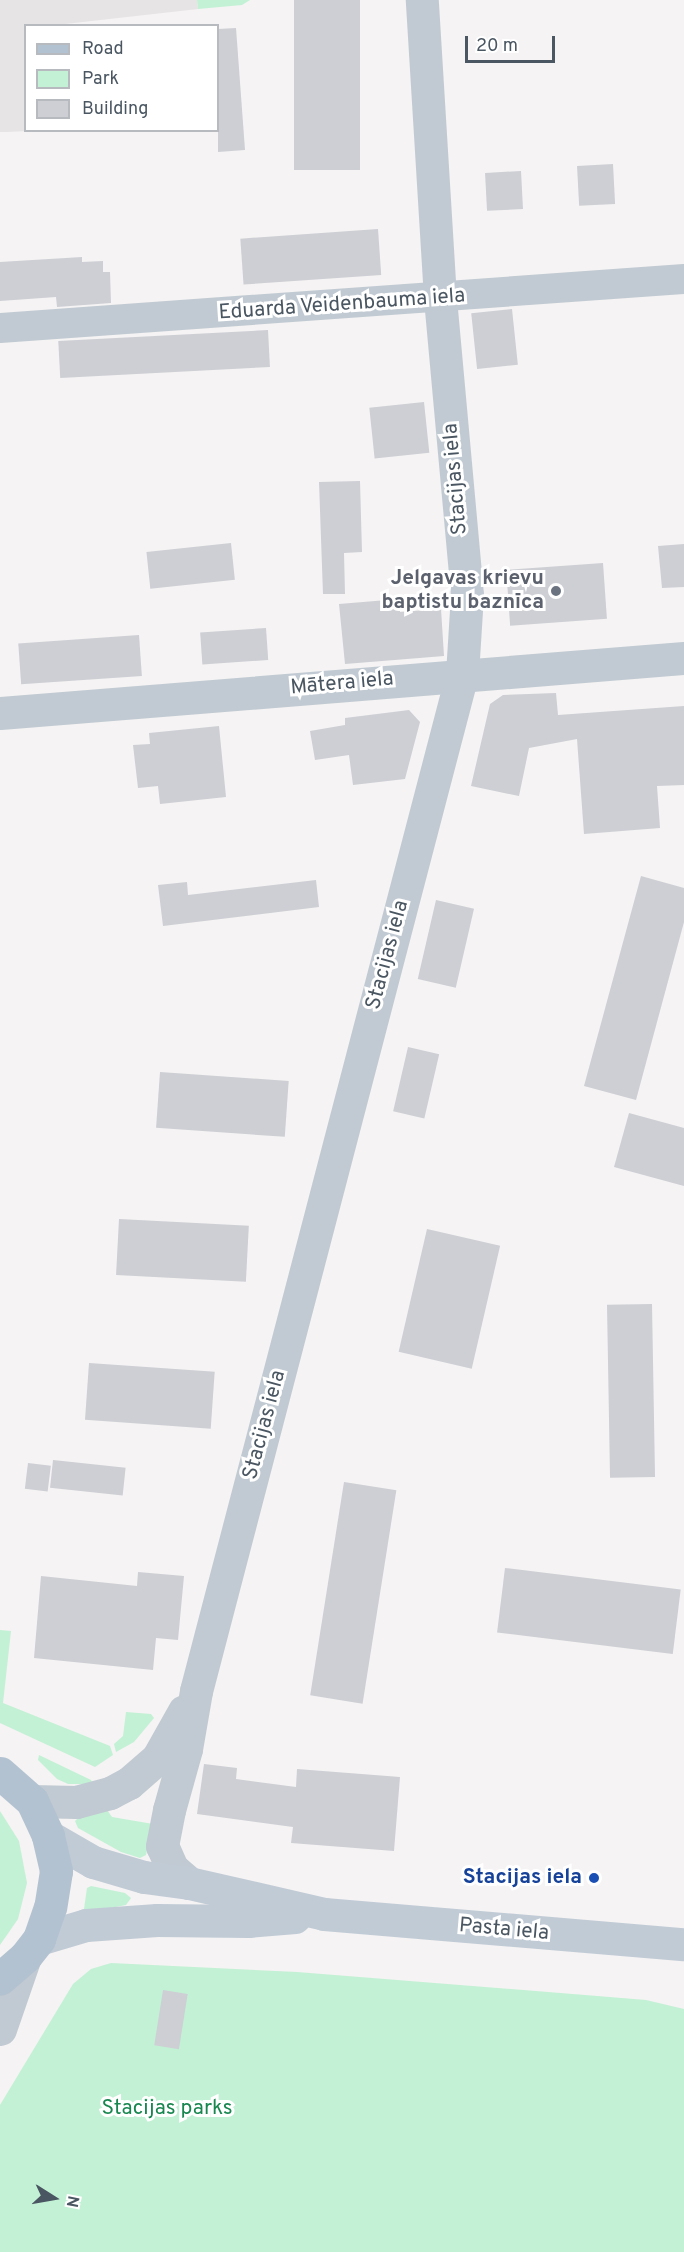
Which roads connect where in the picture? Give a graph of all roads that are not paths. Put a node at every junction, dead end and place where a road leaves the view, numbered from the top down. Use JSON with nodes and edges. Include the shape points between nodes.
{"nodes":[{"id":1,"x":422,"y":0,"type":"edge"},
{"id":2,"x":684,"y":279,"type":"edge"},
{"id":3,"x":440,"y":298,"type":"junction"},
{"id":4,"x":0,"y":328,"type":"edge"},
{"id":5,"x":684,"y":658,"type":"edge"},
{"id":6,"x":462,"y":674,"type":"junction"},
{"id":7,"x":0,"y":713,"type":"edge"},
{"id":8,"x":196,"y":1691,"type":"junction"},
{"id":9,"x":0,"y":1773,"type":"edge"},
{"id":10,"x":32,"y":1800,"type":"junction"},
{"id":11,"x":48,"y":1836,"type":"junction"},
{"id":12,"x":189,"y":1883,"type":"junction"},
{"id":13,"x":324,"y":1914,"type":"junction"},
{"id":14,"x":684,"y":1944,"type":"edge"},
{"id":15,"x":32,"y":1948,"type":"junction"},
{"id":16,"x":0,"y":1979,"type":"edge"},
{"id":17,"x":0,"y":2029,"type":"edge"}],
"edges":[{"from":1,"to":3,"type":"street","name":"Stacijas iela"},
{"from":2,"to":3,"type":"street","name":"Eduarda Veidenbauma iela"},
{"from":3,"to":4,"type":"street","name":"Eduarda Veidenbauma iela"},
{"from":3,"to":6,"type":"street","name":"Stacijas iela","via":[[467,596]]},
{"from":5,"to":6,"type":"street","name":"Mātera iela"},
{"from":6,"to":7,"type":"street","name":"Mātera iela"},
{"from":6,"to":8,"type":"street","name":"Stacijas iela"},
{"from":8,"to":10,"type":"street","via":[[157,1759],[129,1783],[110,1793],[76,1802]]},
{"from":8,"to":12,"type":"street","name":"Stacijas iela","via":[[162,1846],[172,1868]]},
{"from":9,"to":10,"type":"main road"},
{"from":10,"to":11,"type":"main road"},
{"from":11,"to":12,"type":"main road","name":"Pasta iela","via":[[93,1862],[144,1877]]},
{"from":11,"to":15,"type":"main road","via":[[56,1871],[50,1907]]},
{"from":12,"to":13,"type":"main road","name":"Pasta iela"},
{"from":13,"to":14,"type":"main road","name":"Pasta iela"},
{"from":13,"to":15,"type":"main road","name":"Pasta iela","via":[[248,1921],[157,1920],[86,1925]]},
{"from":15,"to":16,"type":"main road"},
{"from":15,"to":17,"type":"street"}]}
